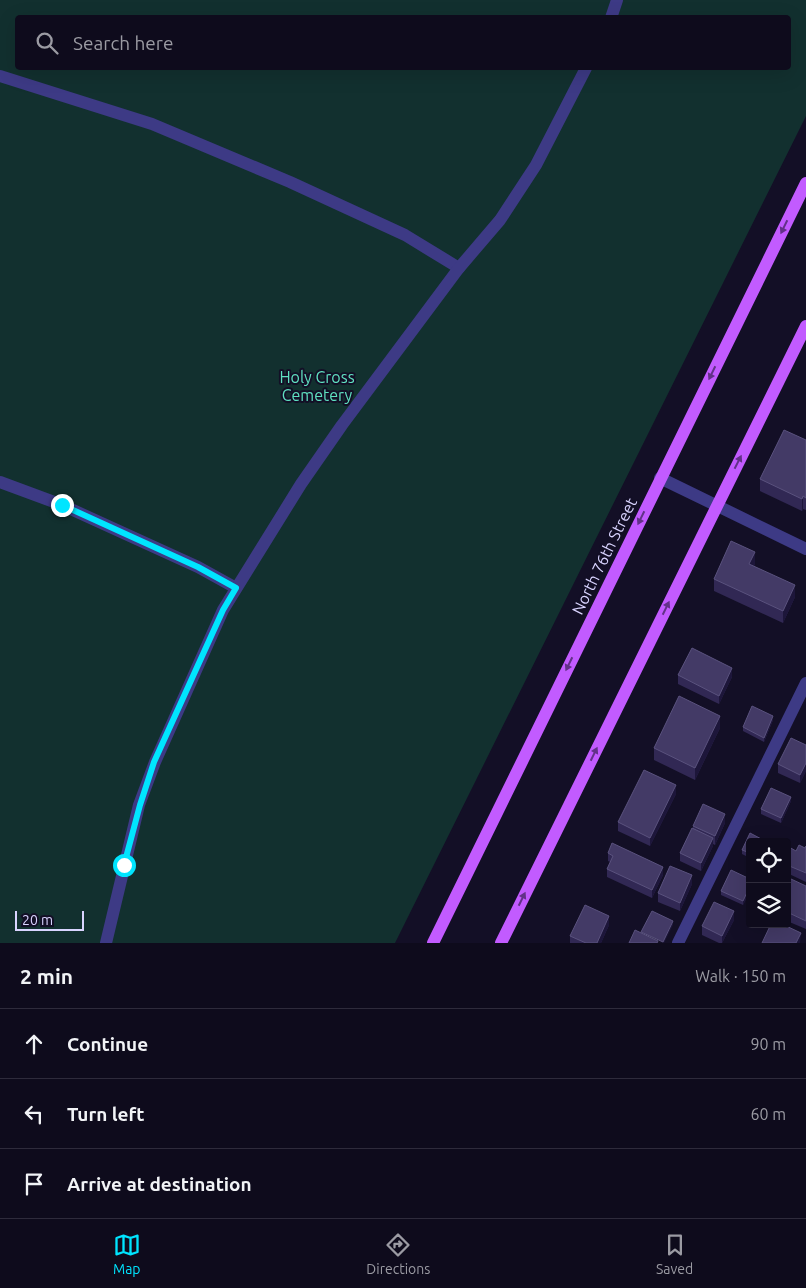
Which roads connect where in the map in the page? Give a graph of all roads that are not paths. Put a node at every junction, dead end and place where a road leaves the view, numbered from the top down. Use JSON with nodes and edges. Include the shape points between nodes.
{"nodes":[{"id":1,"x":617,"y":0,"type":"edge"},
{"id":2,"x":612,"y":15,"type":"edge"},
{"id":3,"x":585,"y":70,"type":"edge"},
{"id":4,"x":0,"y":76,"type":"edge"},
{"id":5,"x":806,"y":183,"type":"edge"},
{"id":6,"x":459,"y":268,"type":"junction"},
{"id":7,"x":806,"y":326,"type":"edge"},
{"id":8,"x":660,"y":478,"type":"junction"},
{"id":9,"x":0,"y":482,"type":"edge"},
{"id":10,"x":717,"y":504,"type":"junction"},
{"id":11,"x":806,"y":549,"type":"edge"},
{"id":12,"x":236,"y":588,"type":"junction"},
{"id":13,"x":806,"y":683,"type":"edge"},
{"id":14,"x":106,"y":943,"type":"edge"},
{"id":15,"x":433,"y":943,"type":"edge"},
{"id":16,"x":501,"y":943,"type":"edge"},
{"id":17,"x":678,"y":943,"type":"edge"}],
"edges":[{"from":1,"to":2,"type":"street"},
{"from":3,"to":6,"type":"street","via":[[536,165],[500,220]]},
{"from":4,"to":6,"type":"street","via":[[152,124],[405,235]]},
{"from":5,"to":8,"type":"main road","name":"North 76th Street","one_way":true},
{"from":6,"to":12,"type":"street","via":[[342,425]]},
{"from":10,"to":7,"type":"main road","one_way":true},
{"from":8,"to":10,"type":"street"},
{"from":8,"to":15,"type":"main road","name":"North 76th Street","one_way":true},
{"from":9,"to":12,"type":"street","via":[[62,505],[198,567]]},
{"from":10,"to":11,"type":"street"},
{"from":16,"to":10,"type":"main road","one_way":true},
{"from":12,"to":14,"type":"street","via":[[154,762],[140,805]]},
{"from":13,"to":17,"type":"street"}]}
